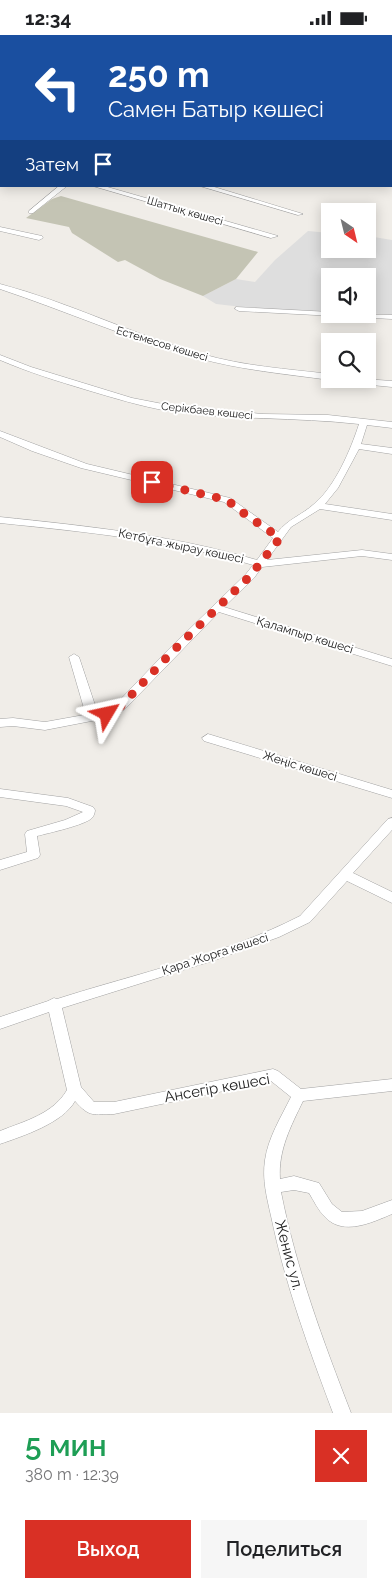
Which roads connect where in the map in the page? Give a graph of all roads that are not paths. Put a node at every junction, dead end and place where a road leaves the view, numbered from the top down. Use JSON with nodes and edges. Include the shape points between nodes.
{"nodes":[{"id":1,"x":63,"y":187,"type":"edge"},
{"id":2,"x":100,"y":187,"type":"edge"},
{"id":3,"x":114,"y":187,"type":"edge"},
{"id":4,"x":206,"y":187,"type":"edge"},
{"id":5,"x":109,"y":189,"type":"junction"},
{"id":6,"x":31,"y":212,"type":"dead end"},
{"id":7,"x":300,"y":215,"type":"dead end"},
{"id":8,"x":0,"y":229,"type":"edge"},
{"id":9,"x":274,"y":236,"type":"dead end"},
{"id":10,"x":39,"y":238,"type":"dead end"},
{"id":11,"x":0,"y":286,"type":"edge"},
{"id":12,"x":239,"y":309,"type":"dead end"},
{"id":13,"x":321,"y":313,"type":"edge"},
{"id":14,"x":376,"y":316,"type":"edge"},
{"id":15,"x":392,"y":317,"type":"edge"},
{"id":16,"x":0,"y":357,"type":"edge"},
{"id":17,"x":321,"y":376,"type":"edge"},
{"id":18,"x":376,"y":383,"type":"edge"},
{"id":19,"x":392,"y":385,"type":"edge"},
{"id":20,"x":364,"y":422,"type":"junction"},
{"id":21,"x":392,"y":425,"type":"edge"},
{"id":22,"x":0,"y":435,"type":"edge"},
{"id":23,"x":356,"y":447,"type":"junction"},
{"id":24,"x":392,"y":451,"type":"edge"},
{"id":25,"x":318,"y":506,"type":"junction"},
{"id":26,"x":392,"y":517,"type":"edge"},
{"id":27,"x":0,"y":520,"type":"edge"},
{"id":28,"x":280,"y":538,"type":"junction"},
{"id":29,"x":392,"y":557,"type":"edge"},
{"id":30,"x":260,"y":564,"type":"junction"},
{"id":31,"x":218,"y":608,"type":"junction"},
{"id":32,"x":74,"y":657,"type":"dead end"},
{"id":33,"x":392,"y":663,"type":"edge"},
{"id":34,"x":90,"y":717,"type":"junction"},
{"id":35,"x":0,"y":723,"type":"edge"},
{"id":36,"x":208,"y":738,"type":"dead end"},
{"id":37,"x":0,"y":793,"type":"edge"},
{"id":38,"x":392,"y":794,"type":"edge"},
{"id":39,"x":392,"y":822,"type":"edge"},
{"id":40,"x":0,"y":865,"type":"edge"},
{"id":41,"x":344,"y":874,"type":"junction"},
{"id":42,"x":392,"y":898,"type":"edge"},
{"id":43,"x":54,"y":1003,"type":"junction"},
{"id":44,"x":0,"y":1023,"type":"edge"},
{"id":45,"x":392,"y":1085,"type":"edge"},
{"id":46,"x":74,"y":1090,"type":"junction"},
{"id":47,"x":299,"y":1095,"type":"junction"},
{"id":48,"x":0,"y":1138,"type":"edge"},
{"id":49,"x":272,"y":1187,"type":"junction"},
{"id":50,"x":392,"y":1207,"type":"edge"},
{"id":51,"x":342,"y":1413,"type":"edge"}],
"edges":[{"from":1,"to":6,"type":"street"},
{"from":2,"to":5,"type":"street","name":"Шаттық көшесі"},
{"from":3,"to":5,"type":"street"},
{"from":4,"to":7,"type":"street"},
{"from":5,"to":9,"type":"street","name":"Шаттық көшесі"},
{"from":8,"to":10,"type":"street"},
{"from":11,"to":17,"type":"street","name":"Естемесов көшесі","via":[[100,324],[201,357],[235,365]]},
{"from":12,"to":13,"type":"street"},
{"from":14,"to":15,"type":"street"},
{"from":16,"to":20,"type":"street","name":"Серікбаев көшесі","via":[[28,369],[130,400],[168,408]]},
{"from":18,"to":19,"type":"street"},
{"from":20,"to":21,"type":"street","name":"Серікбаев көшесі"},
{"from":20,"to":23,"type":"street"},
{"from":22,"to":28,"type":"street","via":[[84,466],[227,500]]},
{"from":23,"to":24,"type":"street"},
{"from":23,"to":25,"type":"street","via":[[333,488]]},
{"from":25,"to":26,"type":"street"},
{"from":25,"to":28,"type":"street","via":[[288,525]]},
{"from":27,"to":30,"type":"street","name":"Кетбұға жырау көшесі","via":[[122,533],[223,553]]},
{"from":28,"to":30,"type":"street"},
{"from":29,"to":30,"type":"street","name":"Кетбұға жырау көшесі","via":[[362,553]]},
{"from":30,"to":31,"type":"street"},
{"from":31,"to":33,"type":"street","name":"Қалампыр көшесі"},
{"from":31,"to":34,"type":"street","via":[[120,707],[107,714]]},
{"from":32,"to":34,"type":"street"},
{"from":34,"to":35,"type":"street","via":[[45,726]]},
{"from":36,"to":38,"type":"street","name":"Жеңіс көшесі"},
{"from":37,"to":40,"type":"street","via":[[68,802],[89,810],[88,815],[31,835],[34,855]]},
{"from":39,"to":41,"type":"street","name":"Қара Жорға көшесі"},
{"from":41,"to":42,"type":"street"},
{"from":41,"to":43,"type":"street","name":"Қара Жорға көшесі","via":[[306,919],[254,943]]},
{"from":43,"to":44,"type":"street","name":"Қара Жорға көшесі"},
{"from":43,"to":46,"type":"street"},
{"from":45,"to":47,"type":"street"},
{"from":46,"to":47,"type":"street","name":"Ансегір көшесі","via":[[90,1108],[114,1108],[273,1075]]},
{"from":46,"to":48,"type":"street","via":[[66,1104],[53,1115]]},
{"from":47,"to":49,"type":"street","name":"Женис ул.","via":[[278,1138],[272,1162]]},
{"from":49,"to":50,"type":"street","via":[[294,1183],[314,1188],[332,1215],[345,1220]]},
{"from":49,"to":51,"type":"street","name":"Женис ул.","via":[[288,1259],[315,1344]]}]}
